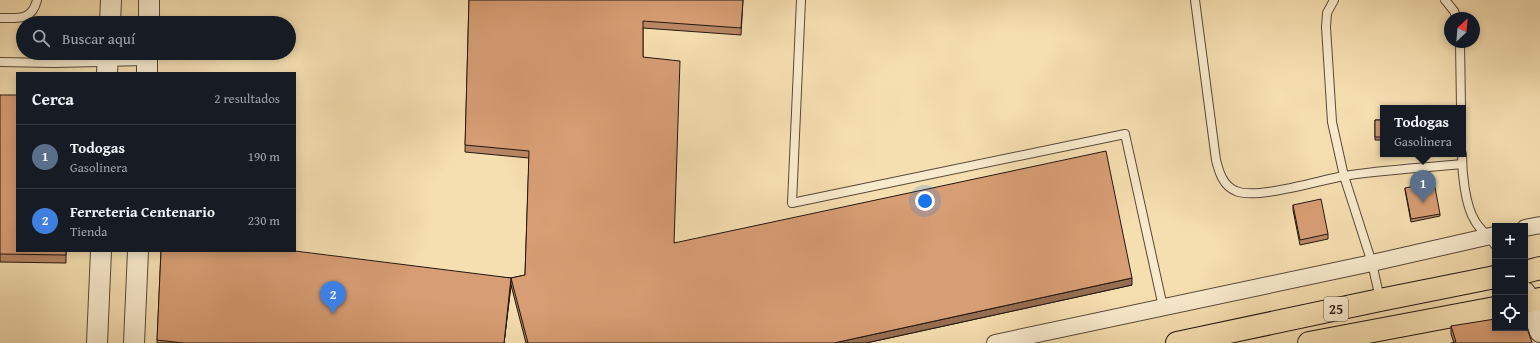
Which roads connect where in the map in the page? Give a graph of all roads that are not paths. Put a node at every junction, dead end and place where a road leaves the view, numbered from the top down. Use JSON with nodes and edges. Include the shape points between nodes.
{"nodes":[{"id":1,"x":37,"y":0,"type":"edge"},
{"id":2,"x":111,"y":0,"type":"edge"},
{"id":3,"x":149,"y":0,"type":"edge"},
{"id":4,"x":801,"y":0,"type":"edge"},
{"id":5,"x":1195,"y":0,"type":"edge"},
{"id":6,"x":1334,"y":0,"type":"edge"},
{"id":7,"x":1445,"y":0,"type":"edge"},
{"id":8,"x":1454,"y":12,"type":"edge"},
{"id":9,"x":27,"y":16,"type":"edge"},
{"id":10,"x":110,"y":16,"type":"edge"},
{"id":11,"x":148,"y":16,"type":"edge"},
{"id":12,"x":0,"y":18,"type":"edge"},
{"id":13,"x":16,"y":18,"type":"edge"},
{"id":14,"x":1460,"y":48,"type":"edge"},
{"id":15,"x":0,"y":62,"type":"edge"},
{"id":16,"x":147,"y":62,"type":"edge"},
{"id":17,"x":108,"y":63,"type":"edge"},
{"id":18,"x":1461,"y":105,"type":"edge"},
{"id":19,"x":1462,"y":157,"type":"edge"},
{"id":20,"x":1462,"y":164,"type":"junction"},
{"id":21,"x":1344,"y":176,"type":"junction"},
{"id":22,"x":1540,"y":225,"type":"edge"},
{"id":23,"x":1528,"y":227,"type":"edge"},
{"id":24,"x":1492,"y":237,"type":"edge"},
{"id":25,"x":1492,"y":238,"type":"edge"},
{"id":26,"x":101,"y":252,"type":"edge"},
{"id":27,"x":138,"y":252,"type":"edge"},
{"id":28,"x":1372,"y":263,"type":"junction"},
{"id":29,"x":1540,"y":268,"type":"edge"},
{"id":30,"x":1528,"y":271,"type":"edge"},
{"id":31,"x":1492,"y":278,"type":"edge"},
{"id":32,"x":1530,"y":298,"type":"edge"},
{"id":33,"x":1380,"y":300,"type":"junction"},
{"id":34,"x":1163,"y":307,"type":"junction"},
{"id":35,"x":1492,"y":309,"type":"edge"},
{"id":36,"x":1540,"y":332,"type":"edge"},
{"id":37,"x":97,"y":343,"type":"edge"},
{"id":38,"x":134,"y":343,"type":"edge"},
{"id":39,"x":995,"y":343,"type":"edge"},
{"id":40,"x":1177,"y":343,"type":"edge"},
{"id":41,"x":1309,"y":343,"type":"edge"}],
"edges":[{"from":1,"to":9,"type":"lane","via":[[33,11]]},
{"from":2,"to":10,"type":"street"},
{"from":3,"to":11,"type":"street"},
{"from":4,"to":34,"type":"lane","via":[[792,203],[1125,134]]},
{"from":5,"to":21,"type":"lane","via":[[1216,160],[1227,186],[1237,192],[1250,194]]},
{"from":6,"to":21,"type":"lane","via":[[1328,13],[1326,33],[1332,122]]},
{"from":7,"to":8,"type":"lane"},
{"from":12,"to":13,"type":"lane"},
{"from":14,"to":18,"type":"lane"},
{"from":15,"to":17,"type":"lane"},
{"from":16,"to":17,"type":"lane"},
{"from":19,"to":20,"type":"lane"},
{"from":20,"to":21,"type":"lane"},
{"from":20,"to":24,"type":"lane","via":[[1471,213],[1477,225]]},
{"from":21,"to":28,"type":"lane"},
{"from":22,"to":23,"type":"street"},
{"from":25,"to":28,"type":"street"},
{"from":26,"to":37,"type":"street"},
{"from":27,"to":38,"type":"street"},
{"from":28,"to":33,"type":"lane"},
{"from":28,"to":34,"type":"street"},
{"from":29,"to":30,"type":"main road"},
{"from":31,"to":33,"type":"main road","number":"25"},
{"from":32,"to":36,"type":"street"},
{"from":33,"to":40,"type":"main road","number":"25"},
{"from":34,"to":39,"type":"street"},
{"from":35,"to":41,"type":"main road","number":"25"}]}
